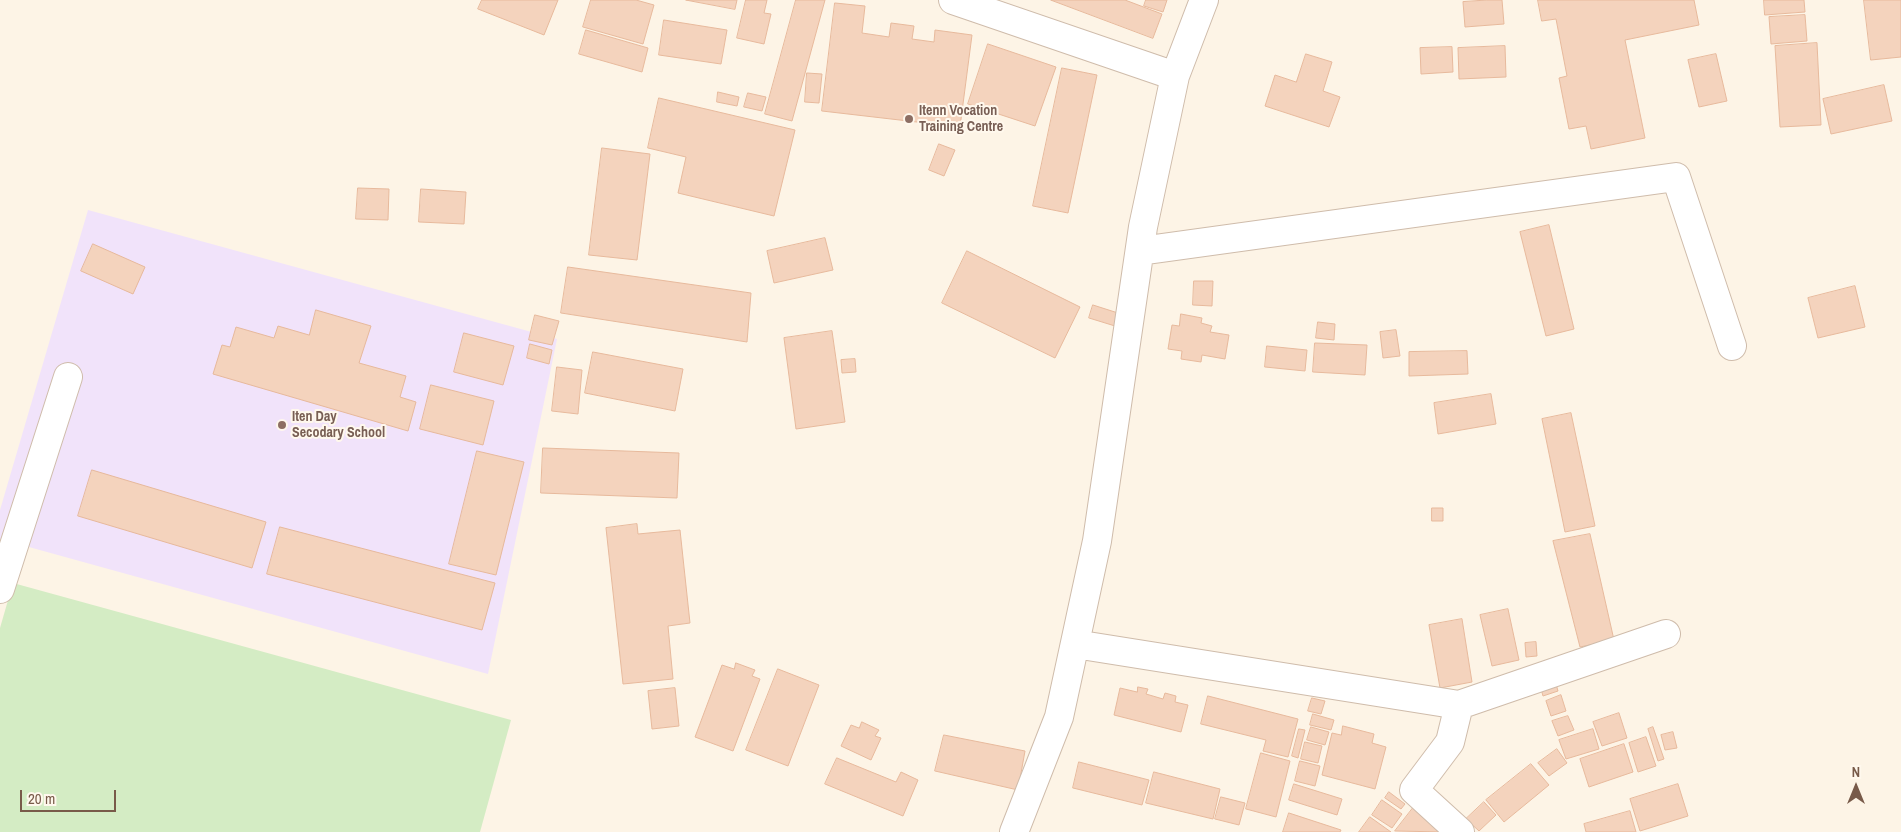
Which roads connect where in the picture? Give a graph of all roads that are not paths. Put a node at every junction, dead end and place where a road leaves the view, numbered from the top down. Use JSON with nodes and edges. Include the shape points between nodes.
{"nodes":[{"id":1,"x":953,"y":0,"type":"edge"},
{"id":2,"x":1204,"y":0,"type":"edge"},
{"id":3,"x":1175,"y":76,"type":"junction"},
{"id":4,"x":1140,"y":251,"type":"junction"},
{"id":5,"x":1732,"y":346,"type":"dead end"},
{"id":6,"x":68,"y":377,"type":"dead end"},
{"id":7,"x":0,"y":589,"type":"edge"},
{"id":8,"x":1666,"y":634,"type":"dead end"},
{"id":9,"x":1075,"y":644,"type":"junction"},
{"id":10,"x":1459,"y":705,"type":"junction"},
{"id":11,"x":1014,"y":832,"type":"edge"},
{"id":12,"x":1460,"y":832,"type":"edge"}],
"edges":[{"from":1,"to":3,"type":"street"},
{"from":2,"to":3,"type":"street"},
{"from":3,"to":4,"type":"street"},
{"from":4,"to":5,"type":"street","via":[[1676,177]]},
{"from":4,"to":9,"type":"street","via":[[1097,541]]},
{"from":6,"to":7,"type":"street"},
{"from":8,"to":10,"type":"street"},
{"from":9,"to":10,"type":"street"},
{"from":9,"to":11,"type":"street","via":[[1059,717]]},
{"from":10,"to":12,"type":"street","via":[[1450,742],[1414,790]]}]}
